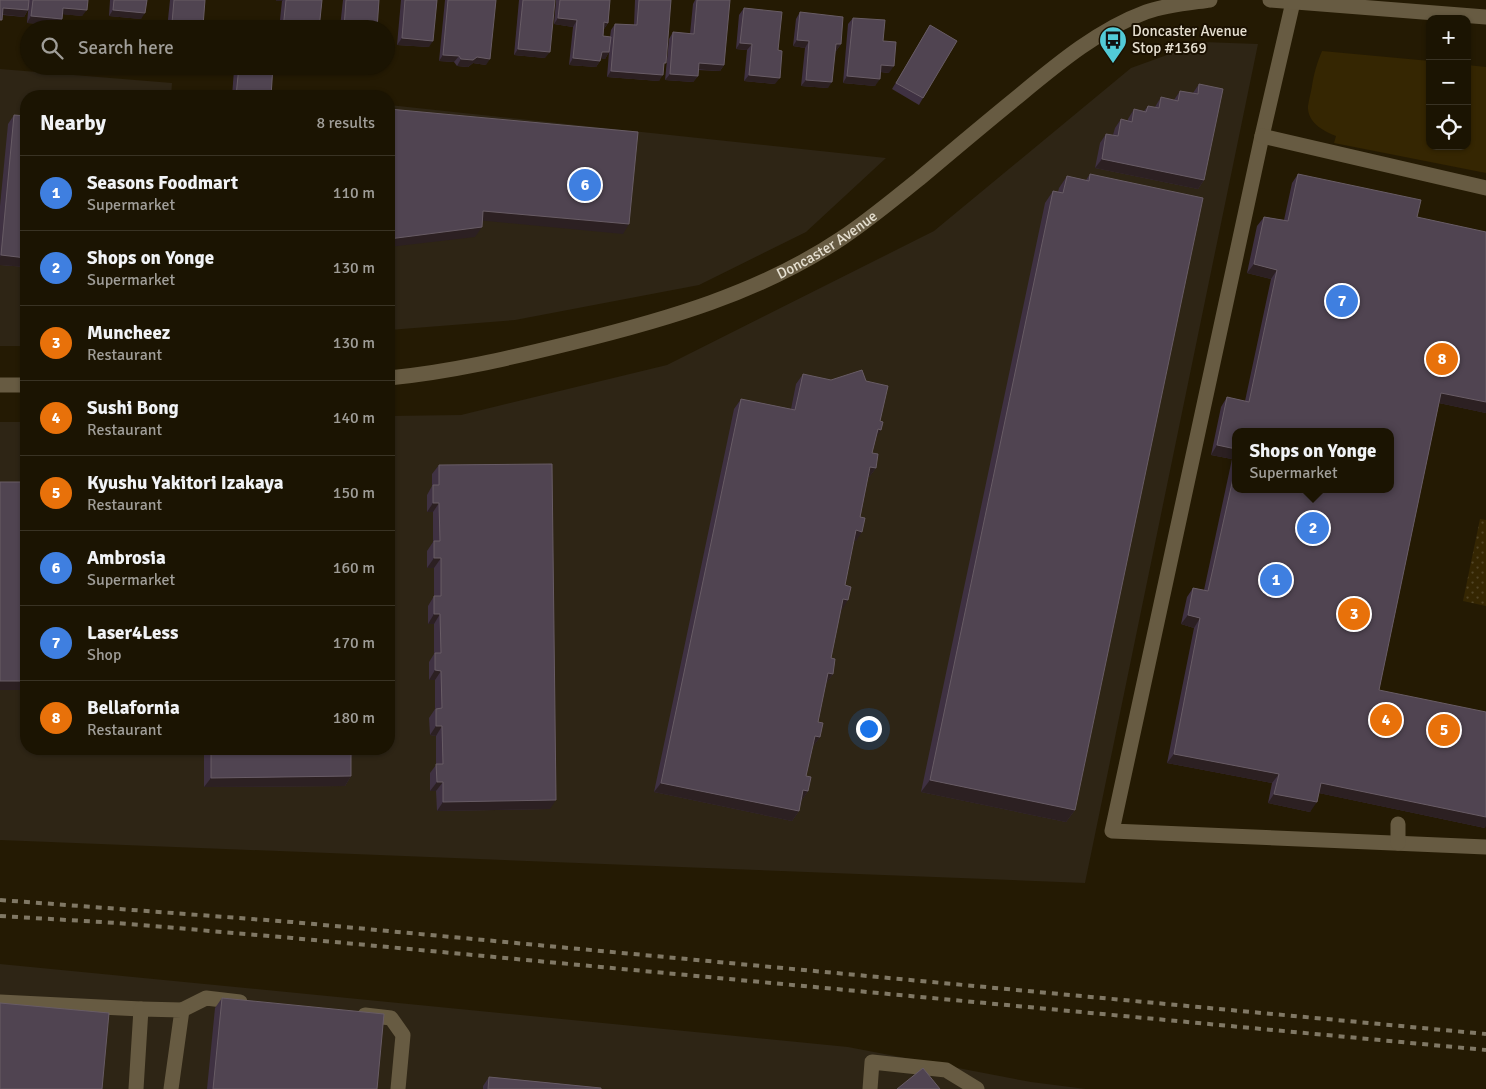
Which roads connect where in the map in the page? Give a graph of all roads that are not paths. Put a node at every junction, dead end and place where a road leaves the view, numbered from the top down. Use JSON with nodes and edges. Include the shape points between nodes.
{"nodes":[{"id":1,"x":1210,"y":0,"type":"edge"},
{"id":2,"x":1270,"y":0,"type":"edge"},
{"id":3,"x":1293,"y":2,"type":"junction"},
{"id":4,"x":1486,"y":17,"type":"edge"},
{"id":5,"x":1262,"y":136,"type":"junction"},
{"id":6,"x":1486,"y":188,"type":"edge"},
{"id":7,"x":395,"y":377,"type":"edge"},
{"id":8,"x":0,"y":385,"type":"edge"},
{"id":9,"x":20,"y":385,"type":"edge"},
{"id":10,"x":1398,"y":824,"type":"dead end"},
{"id":11,"x":1398,"y":843,"type":"junction"},
{"id":12,"x":1486,"y":846,"type":"edge"},
{"id":13,"x":0,"y":1002,"type":"edge"},
{"id":14,"x":254,"y":1003,"type":"edge"},
{"id":15,"x":142,"y":1009,"type":"junction"},
{"id":16,"x":182,"y":1010,"type":"junction"},
{"id":17,"x":352,"y":1014,"type":"edge"},
{"id":18,"x":136,"y":1089,"type":"edge"},
{"id":19,"x":171,"y":1089,"type":"edge"},
{"id":20,"x":398,"y":1089,"type":"edge"},
{"id":21,"x":870,"y":1089,"type":"edge"},
{"id":22,"x":977,"y":1089,"type":"edge"}],
"edges":[{"from":1,"to":7,"type":"street","name":"Doncaster Avenue","via":[[1147,12],[1110,28],[1053,67],[843,238],[770,279],[658,321],[506,359],[431,374]]},
{"from":2,"to":3,"type":"street"},
{"from":3,"to":4,"type":"street"},
{"from":3,"to":5,"type":"street"},
{"from":5,"to":6,"type":"street"},
{"from":5,"to":11,"type":"street","via":[[1112,831]]},
{"from":8,"to":9,"type":"street"},
{"from":10,"to":11,"type":"street"},
{"from":11,"to":12,"type":"street"},
{"from":13,"to":15,"type":"street"},
{"from":14,"to":16,"type":"street","via":[[206,998]]},
{"from":15,"to":16,"type":"street"},
{"from":15,"to":18,"type":"street"},
{"from":16,"to":19,"type":"street"},
{"from":17,"to":20,"type":"street","via":[[391,1018],[403,1035]]},
{"from":21,"to":22,"type":"street","via":[[872,1062],[946,1070]]}]}
